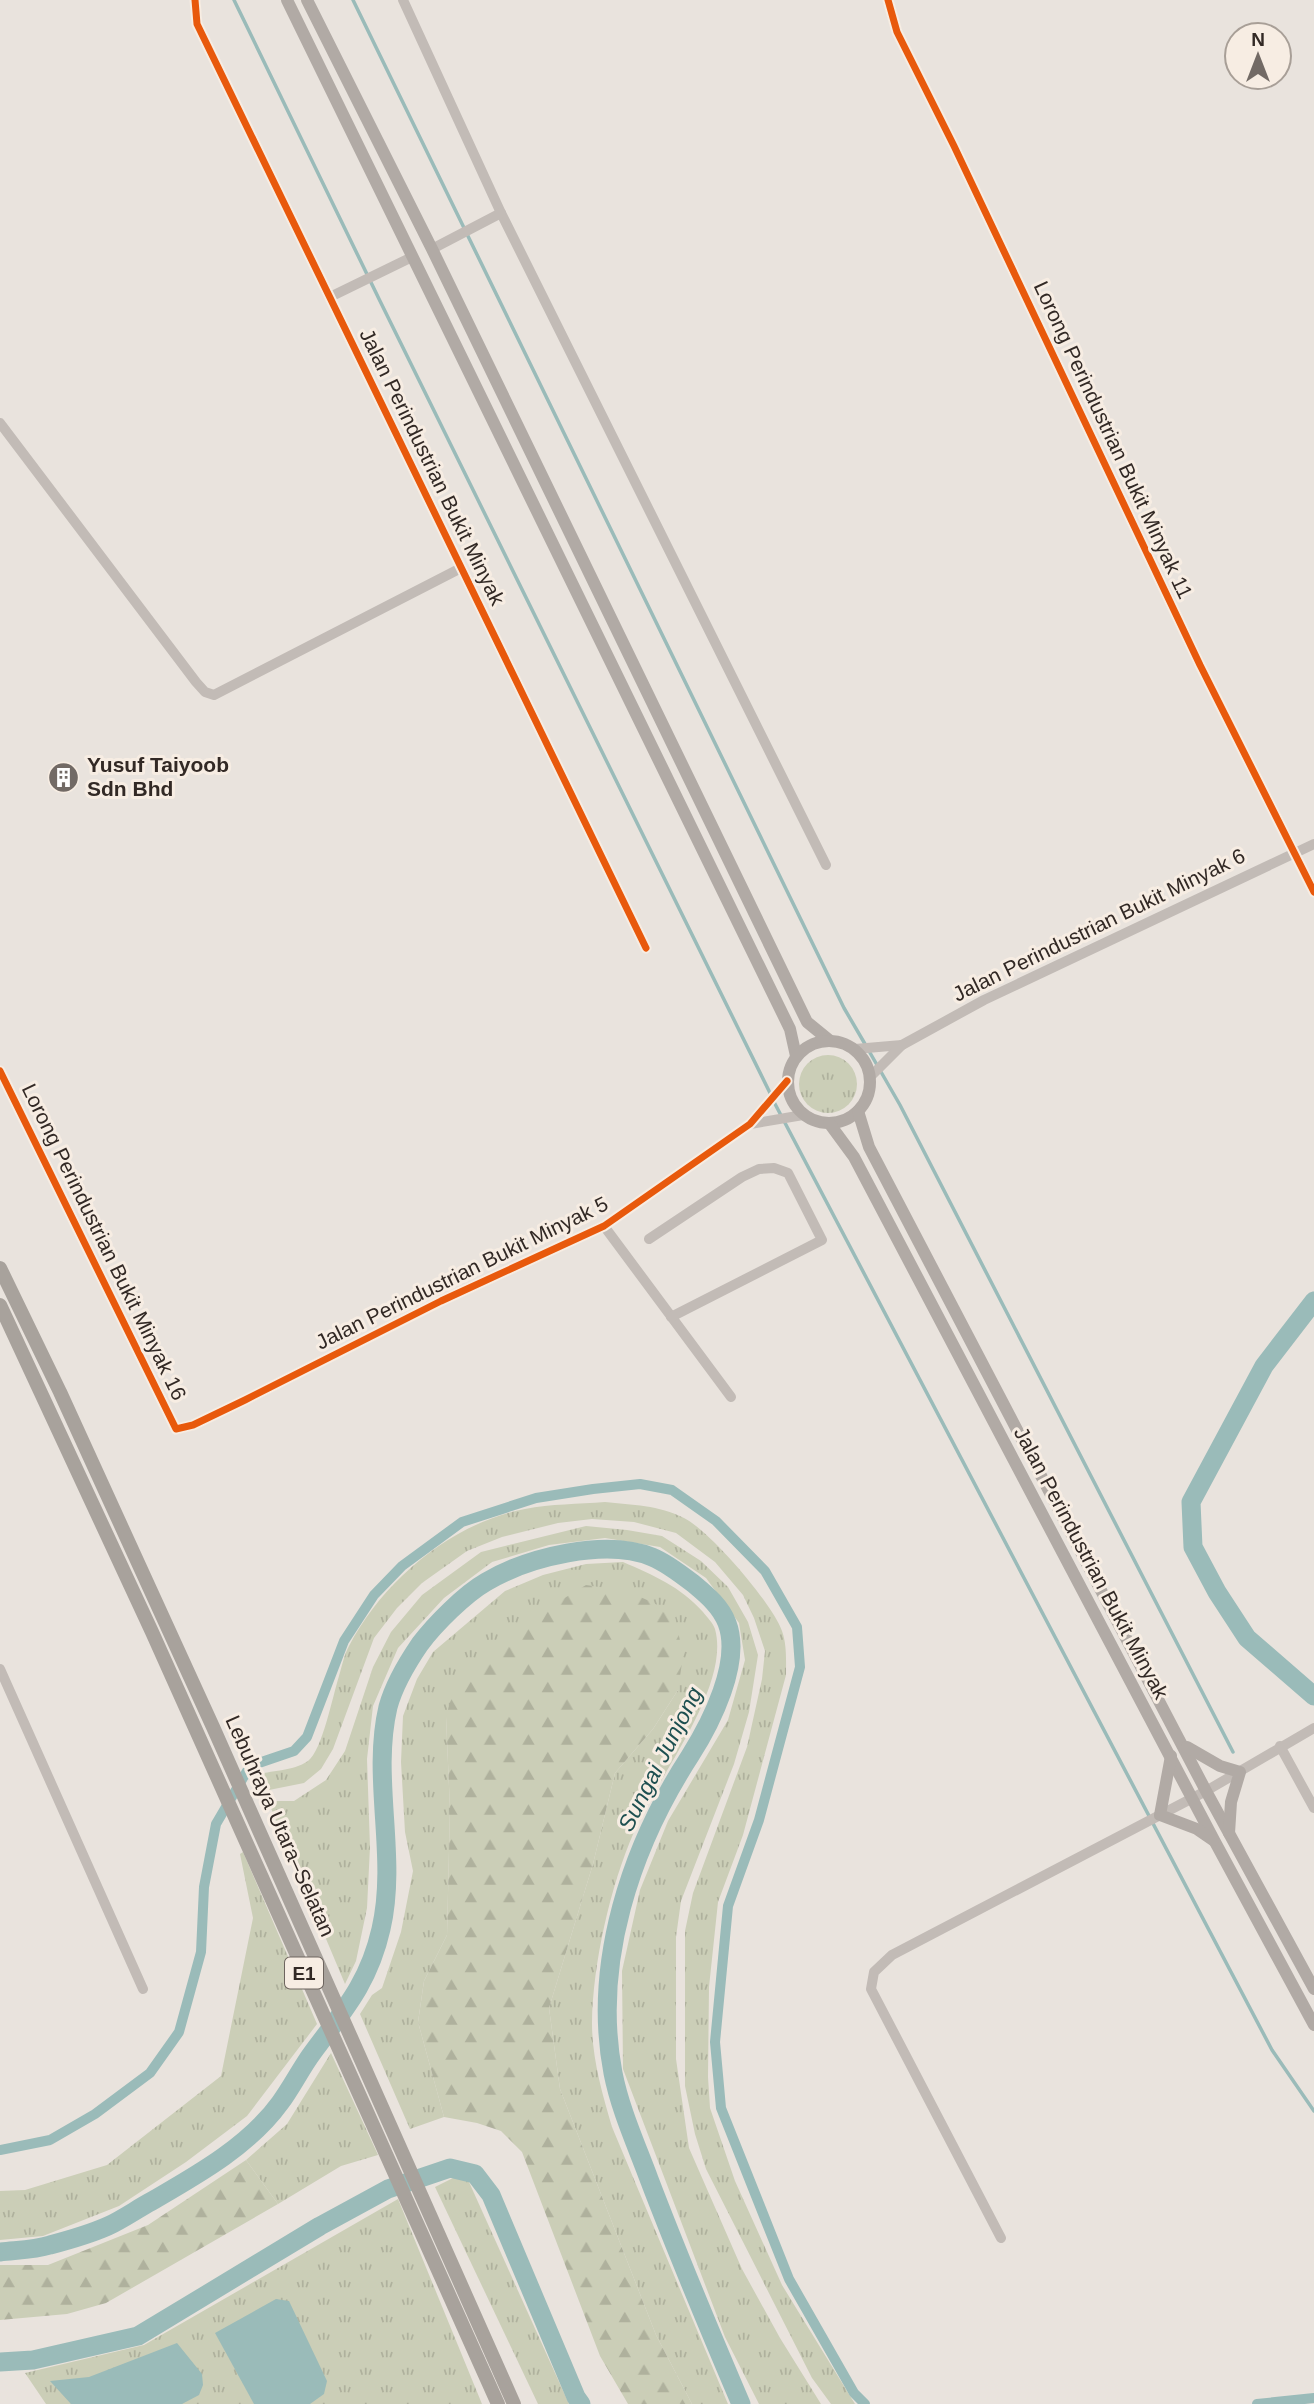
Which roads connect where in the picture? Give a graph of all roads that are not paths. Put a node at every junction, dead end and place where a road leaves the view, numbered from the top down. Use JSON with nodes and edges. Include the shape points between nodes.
{"nodes":[{"id":1,"x":195,"y":0,"type":"edge"},
{"id":2,"x":288,"y":0,"type":"edge"},
{"id":3,"x":307,"y":0,"type":"edge"},
{"id":4,"x":403,"y":0,"type":"edge"},
{"id":5,"x":888,"y":0,"type":"edge"},
{"id":6,"x":501,"y":213,"type":"junction"},
{"id":7,"x":437,"y":246,"type":"junction"},
{"id":8,"x":407,"y":260,"type":"junction"},
{"id":9,"x":335,"y":295,"type":"junction"},
{"id":10,"x":0,"y":423,"type":"edge"},
{"id":11,"x":461,"y":568,"type":"junction"},
{"id":12,"x":1314,"y":844,"type":"edge"},
{"id":13,"x":1295,"y":853,"type":"junction"},
{"id":14,"x":826,"y":865,"type":"dead end"},
{"id":15,"x":1314,"y":892,"type":"edge"},
{"id":16,"x":646,"y":948,"type":"dead end"},
{"id":17,"x":829,"y":1040,"type":"junction"},
{"id":18,"x":902,"y":1045,"type":"junction"},
{"id":19,"x":859,"y":1049,"type":"junction"},
{"id":20,"x":796,"y":1056,"type":"junction"},
{"id":21,"x":0,"y":1071,"type":"edge"},
{"id":22,"x":874,"y":1074,"type":"junction"},
{"id":23,"x":783,"y":1085,"type":"junction"},
{"id":24,"x":858,"y":1111,"type":"junction"},
{"id":25,"x":796,"y":1116,"type":"junction"},
{"id":26,"x":829,"y":1123,"type":"junction"},
{"id":27,"x":750,"y":1124,"type":"junction"},
{"id":28,"x":604,"y":1226,"type":"junction"},
{"id":29,"x":649,"y":1239,"type":"dead end"},
{"id":30,"x":0,"y":1268,"type":"edge"},
{"id":31,"x":0,"y":1306,"type":"edge"},
{"id":32,"x":671,"y":1317,"type":"junction"},
{"id":33,"x":731,"y":1396,"type":"dead end"},
{"id":34,"x":176,"y":1429,"type":"joint"},
{"id":35,"x":0,"y":1669,"type":"edge"},
{"id":36,"x":1314,"y":1728,"type":"edge"},
{"id":37,"x":1184,"y":1745,"type":"junction"},
{"id":38,"x":1280,"y":1746,"type":"junction"},
{"id":39,"x":1171,"y":1756,"type":"junction"},
{"id":40,"x":1240,"y":1772,"type":"junction"},
{"id":41,"x":1206,"y":1791,"type":"junction"},
{"id":42,"x":1193,"y":1798,"type":"junction"},
{"id":43,"x":1314,"y":1808,"type":"edge"},
{"id":44,"x":1154,"y":1818,"type":"junction"},
{"id":45,"x":1229,"y":1833,"type":"junction"},
{"id":46,"x":1214,"y":1840,"type":"junction"},
{"id":47,"x":143,"y":1989,"type":"dead end"},
{"id":48,"x":1314,"y":1989,"type":"edge"},
{"id":49,"x":1314,"y":2025,"type":"edge"},
{"id":50,"x":1002,"y":2238,"type":"dead end"},
{"id":51,"x":498,"y":2404,"type":"edge"},
{"id":52,"x":514,"y":2404,"type":"edge"}],
"edges":[{"from":1,"to":9,"type":"street","name":"Jalan Perindustrian Bukit Minyak","via":[[197,24]]},
{"from":2,"to":8,"type":"main road"},
{"from":3,"to":7,"type":"main road"},
{"from":4,"to":6,"type":"street"},
{"from":5,"to":13,"type":"street","name":"Lorong Perindustrian Bukit Minyak 11","via":[[897,33]]},
{"from":6,"to":7,"type":"street"},
{"from":6,"to":14,"type":"street"},
{"from":7,"to":17,"type":"main road","via":[[807,1023]]},
{"from":8,"to":9,"type":"street"},
{"from":8,"to":20,"type":"main road","via":[[790,1029]]},
{"from":9,"to":11,"type":"street","name":"Jalan Perindustrian Bukit Minyak"},
{"from":10,"to":11,"type":"street","via":[[196,682],[214,695]]},
{"from":11,"to":16,"type":"street","name":"Jalan Perindustrian Bukit Minyak"},
{"from":12,"to":13,"type":"street","name":"Jalan Perindustrian Bukit Minyak 6"},
{"from":13,"to":15,"type":"street","name":"Lorong Perindustrian Bukit Minyak 11"},
{"from":13,"to":18,"type":"street","name":"Jalan Perindustrian Bukit Minyak 6","via":[[984,1000]]},
{"from":17,"to":19,"type":"main road"},
{"from":17,"to":20,"type":"main road","via":[[805,1047]]},
{"from":18,"to":19,"type":"street"},
{"from":18,"to":22,"type":"street"},
{"from":19,"to":22,"type":"main road"},
{"from":20,"to":23,"type":"main road"},
{"from":21,"to":34,"type":"street","name":"Lorong Perindustrian Bukit Minyak 16"},
{"from":22,"to":24,"type":"main road"},
{"from":23,"to":25,"type":"main road"},
{"from":23,"to":27,"type":"street"},
{"from":24,"to":26,"type":"main road"},
{"from":24,"to":37,"type":"main road","name":"Jalan Perindustrian Bukit Minyak","via":[[869,1147]]},
{"from":25,"to":26,"type":"main road"},
{"from":25,"to":27,"type":"street"},
{"from":26,"to":39,"type":"main road","name":"Jalan Perindustrian Bukit Minyak","via":[[854,1157]]},
{"from":27,"to":28,"type":"street","name":"Jalan Perindustrian Bukit Minyak 5"},
{"from":28,"to":32,"type":"street"},
{"from":28,"to":34,"type":"street","name":"Jalan Perindustrian Bukit Minyak 5"},
{"from":29,"to":32,"type":"street","via":[[742,1177],[774,1168],[788,1173],[821,1240]]},
{"from":30,"to":52,"type":"highway","name":"Lebuhraya Utara–Selatan","number":"E1","via":[[213,1727]]},
{"from":31,"to":51,"type":"highway","name":"Lebuhraya Utara–Selatan","number":"E1"},
{"from":32,"to":33,"type":"street"},
{"from":35,"to":47,"type":"street"},
{"from":36,"to":38,"type":"street"},
{"from":37,"to":40,"type":"main road"},
{"from":37,"to":41,"type":"main road","name":"Jalan Perindustrian Bukit Minyak"},
{"from":38,"to":40,"type":"street"},
{"from":38,"to":43,"type":"street"},
{"from":39,"to":42,"type":"main road","name":"Jalan Perindustrian Bukit Minyak"},
{"from":39,"to":44,"type":"main road"},
{"from":40,"to":41,"type":"street"},
{"from":40,"to":45,"type":"main road","via":[[1231,1802]]},
{"from":41,"to":42,"type":"street"},
{"from":41,"to":45,"type":"main road","name":"Jalan Perindustrian Bukit Minyak"},
{"from":42,"to":44,"type":"street"},
{"from":42,"to":46,"type":"main road","name":"Jalan Perindustrian Bukit Minyak"},
{"from":44,"to":46,"type":"main road","via":[[1197,1829]]},
{"from":44,"to":50,"type":"street","via":[[892,1955],[874,1972],[871,1989]]},
{"from":45,"to":48,"type":"main road","name":"Jalan Perindustrian Bukit Minyak"},
{"from":46,"to":49,"type":"main road","name":"Jalan Perindustrian Bukit Minyak"}]}
